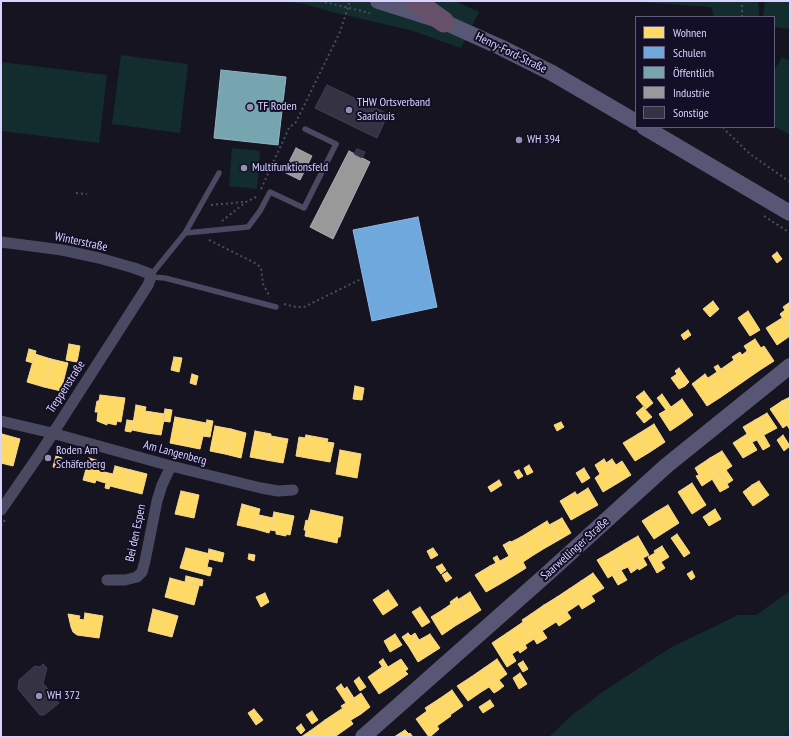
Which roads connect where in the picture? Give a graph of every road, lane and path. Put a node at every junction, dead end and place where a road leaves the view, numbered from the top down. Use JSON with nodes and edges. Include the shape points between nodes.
{"nodes":[{"id":1,"x":320,"y":1,"type":"edge"},
{"id":2,"x":350,"y":1,"type":"edge"},
{"id":3,"x":415,"y":1,"type":"edge"},
{"id":4,"x":742,"y":1,"type":"edge"},
{"id":5,"x":348,"y":8,"type":"junction"},
{"id":6,"x":377,"y":8,"type":"edge"},
{"id":7,"x":742,"y":16,"type":"edge"},
{"id":8,"x":444,"y":22,"type":"junction"},
{"id":9,"x":635,"y":121,"type":"edge"},
{"id":10,"x":646,"y":128,"type":"edge"},
{"id":11,"x":724,"y":128,"type":"edge"},
{"id":12,"x":304,"y":129,"type":"dead end"},
{"id":13,"x":218,"y":173,"type":"dead end"},
{"id":14,"x":790,"y":182,"type":"edge"},
{"id":15,"x":76,"y":193,"type":"dead end"},
{"id":16,"x":87,"y":194,"type":"dead end"},
{"id":17,"x":246,"y":202,"type":"junction"},
{"id":18,"x":197,"y":211,"type":"junction"},
{"id":19,"x":790,"y":213,"type":"edge"},
{"id":20,"x":763,"y":215,"type":"dead end"},
{"id":21,"x":209,"y":231,"type":"junction"},
{"id":22,"x":194,"y":232,"type":"junction"},
{"id":23,"x":185,"y":233,"type":"junction"},
{"id":24,"x":790,"y":233,"type":"edge"},
{"id":25,"x":1,"y":242,"type":"edge"},
{"id":26,"x":151,"y":276,"type":"junction"},
{"id":27,"x":360,"y":279,"type":"dead end"},
{"id":28,"x":273,"y":300,"type":"dead end"},
{"id":29,"x":283,"y":304,"type":"dead end"},
{"id":30,"x":276,"y":307,"type":"dead end"},
{"id":31,"x":790,"y":366,"type":"edge"},
{"id":32,"x":1,"y":421,"type":"edge"},
{"id":33,"x":52,"y":433,"type":"junction"},
{"id":34,"x":171,"y":466,"type":"junction"},
{"id":35,"x":293,"y":490,"type":"dead end"},
{"id":36,"x":1,"y":510,"type":"edge"},
{"id":37,"x":107,"y":580,"type":"dead end"},
{"id":38,"x":363,"y":737,"type":"edge"}],
"edges":[{"from":1,"to":5,"type":"path"},
{"from":2,"to":5,"type":"path"},
{"from":3,"to":8,"type":"highway"},
{"from":4,"to":7,"type":"path"},
{"from":5,"to":6,"type":"path"},
{"from":5,"to":17,"type":"path","via":[[340,32],[296,122],[289,128],[257,197]]},
{"from":6,"to":8,"type":"street","name":"Henry-Ford-Straße"},
{"from":8,"to":9,"type":"street","name":"Henry-Ford-Straße","via":[[552,73]]},
{"from":10,"to":19,"type":"street"},
{"from":11,"to":14,"type":"path","via":[[750,154]]},
{"from":12,"to":21,"type":"lane","via":[[336,144],[304,208],[270,192],[248,227]]},
{"from":13,"to":18,"type":"lane"},
{"from":15,"to":16,"type":"path"},
{"from":17,"to":18,"type":"path","via":[[210,205]]},
{"from":17,"to":21,"type":"path"},
{"from":18,"to":23,"type":"lane"},
{"from":20,"to":24,"type":"path"},
{"from":21,"to":22,"type":"lane"},
{"from":22,"to":23,"type":"lane"},
{"from":22,"to":28,"type":"path","via":[[257,264],[261,268],[266,291]]},
{"from":23,"to":26,"type":"lane"},
{"from":25,"to":26,"type":"street","name":"Winterstraße","via":[[62,250],[134,268]]},
{"from":26,"to":30,"type":"lane"},
{"from":26,"to":33,"type":"street","name":"Treppenstraße","via":[[148,285]]},
{"from":27,"to":29,"type":"path","via":[[304,307]]},
{"from":31,"to":38,"type":"street","name":"Saarwellinger Straße","via":[[666,466]]},
{"from":32,"to":33,"type":"street","name":"Am Langenberg"},
{"from":33,"to":34,"type":"street","name":"Am Langenberg"},
{"from":33,"to":36,"type":"street","name":"Treppenstraße"},
{"from":34,"to":35,"type":"street","name":"Am Langenberg","via":[[261,488]]},
{"from":34,"to":37,"type":"street","name":"Bei den Espen","via":[[157,501],[142,572],[137,577],[125,580]]}]}
